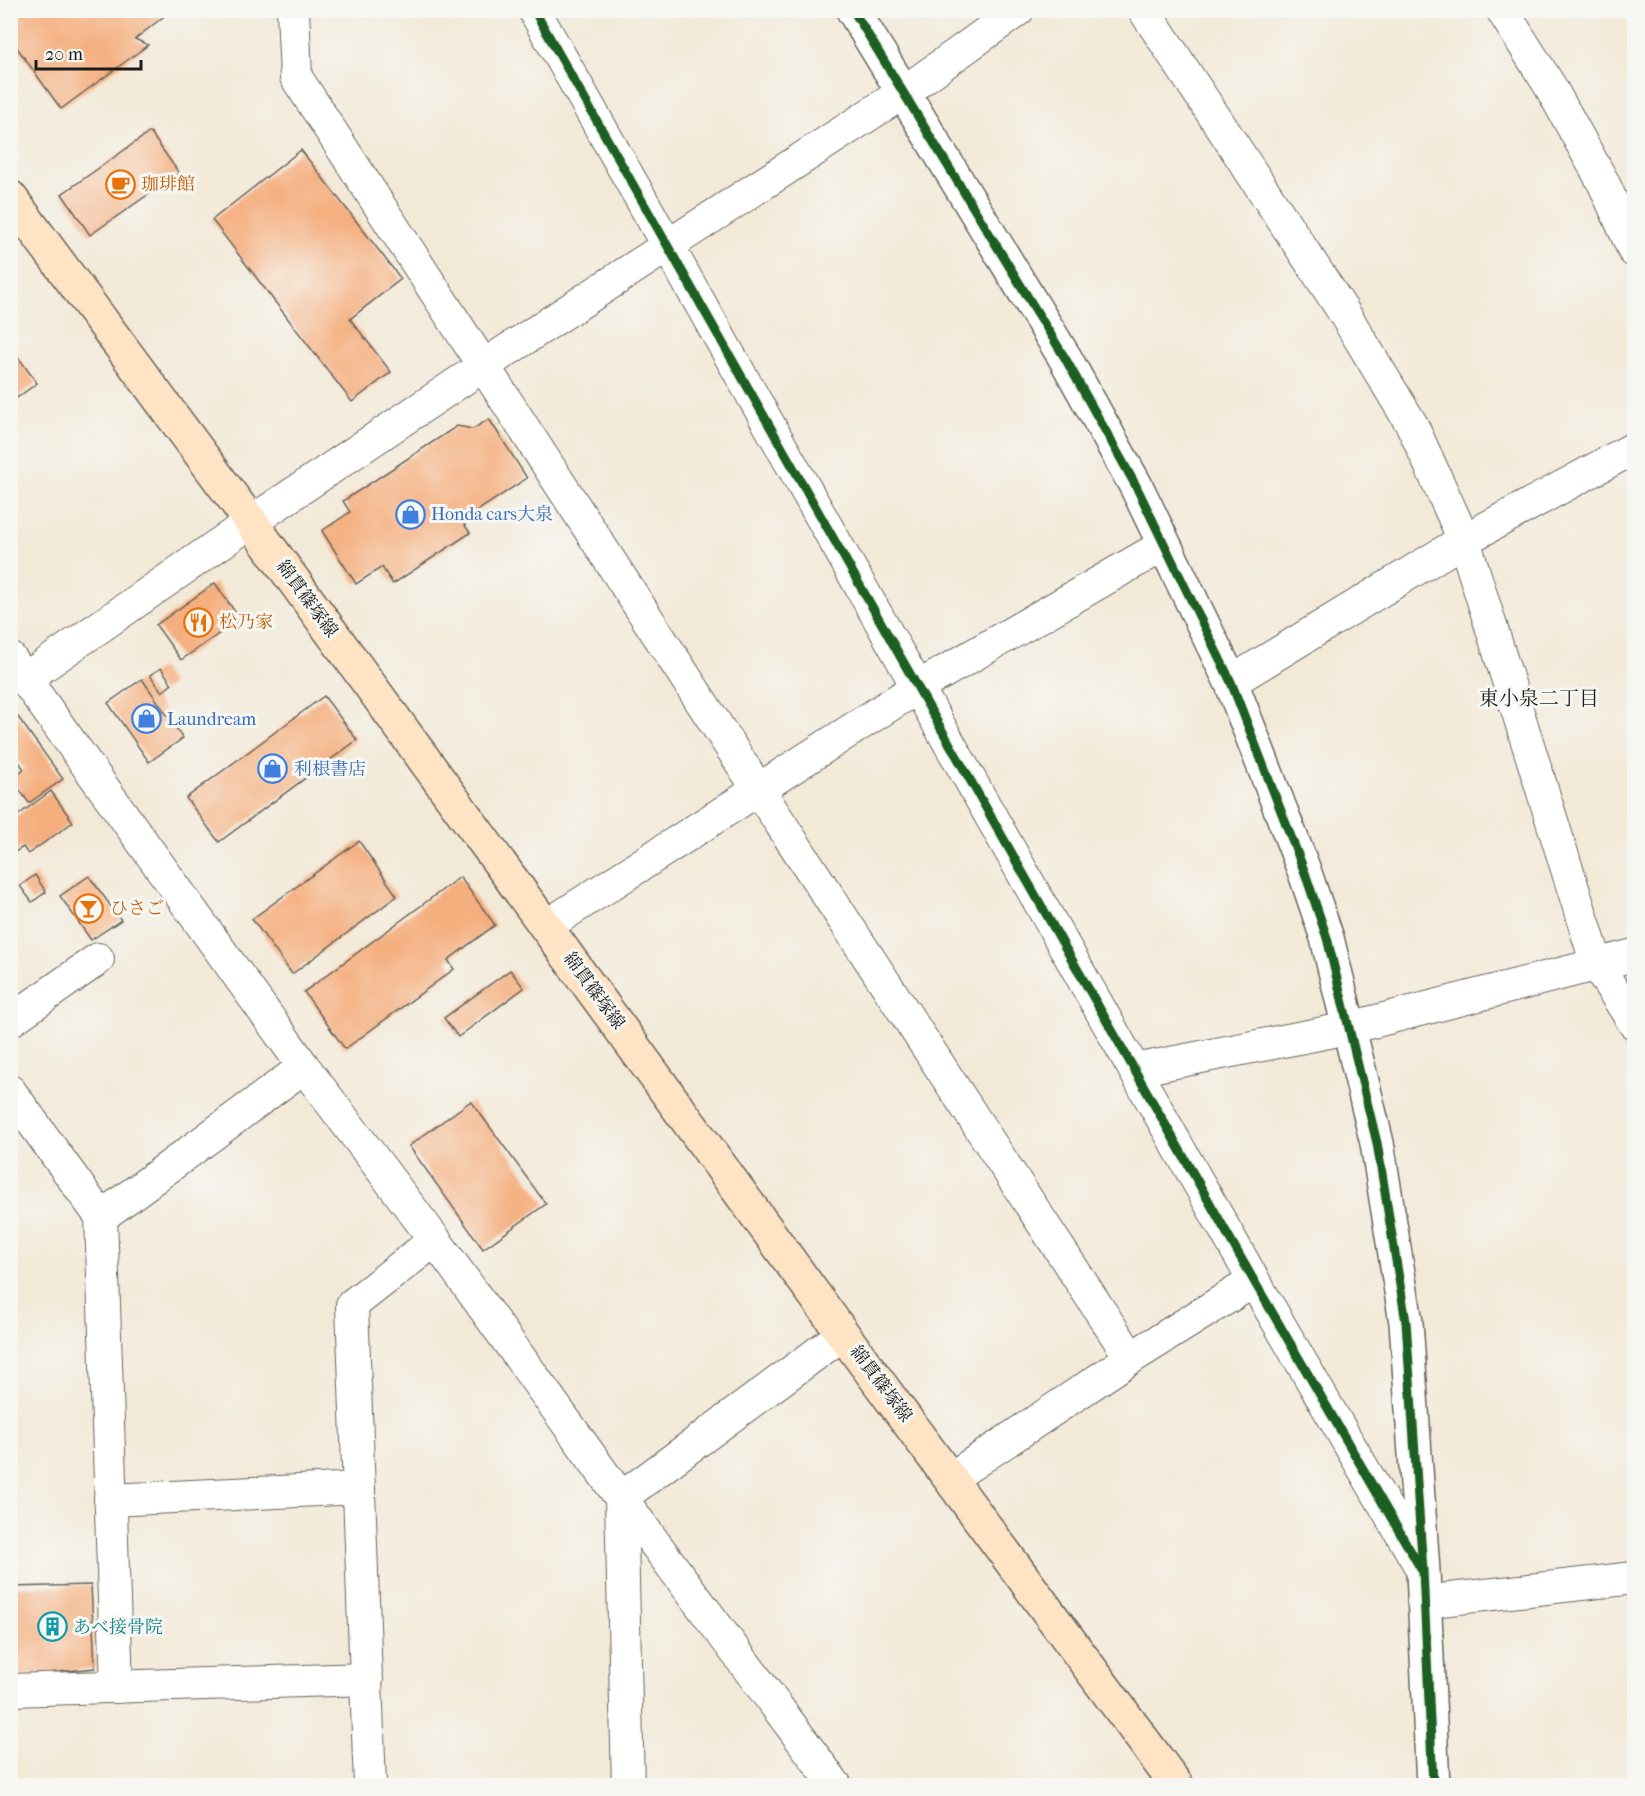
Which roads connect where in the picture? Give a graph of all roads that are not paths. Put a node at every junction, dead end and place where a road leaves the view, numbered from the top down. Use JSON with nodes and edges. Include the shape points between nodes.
{"nodes":[{"id":1,"x":293,"y":10,"type":"edge"},
{"id":2,"x":534,"y":10,"type":"edge"},
{"id":3,"x":853,"y":10,"type":"edge"},
{"id":4,"x":1018,"y":10,"type":"edge"},
{"id":5,"x":1144,"y":10,"type":"edge"},
{"id":6,"x":1502,"y":10,"type":"edge"},
{"id":7,"x":904,"y":92,"type":"junction"},
{"id":8,"x":10,"y":197,"type":"edge"},
{"id":9,"x":669,"y":246,"type":"junction"},
{"id":10,"x":1635,"y":250,"type":"edge"},
{"id":11,"x":483,"y":366,"type":"junction"},
{"id":12,"x":1635,"y":448,"type":"edge"},
{"id":13,"x":251,"y":522,"type":"junction"},
{"id":14,"x":1464,"y":540,"type":"junction"},
{"id":15,"x":1164,"y":545,"type":"junction"},
{"id":16,"x":18,"y":668,"type":"edge"},
{"id":17,"x":1231,"y":682,"type":"junction"},
{"id":18,"x":918,"y":687,"type":"junction"},
{"id":19,"x":758,"y":789,"type":"junction"},
{"id":20,"x":546,"y":926,"type":"junction"},
{"id":21,"x":1635,"y":955,"type":"edge"},
{"id":22,"x":98,"y":959,"type":"dead end"},
{"id":23,"x":1597,"y":965,"type":"junction"},
{"id":24,"x":10,"y":1021,"type":"edge"},
{"id":25,"x":1635,"y":1023,"type":"edge"},
{"id":26,"x":1349,"y":1028,"type":"junction"},
{"id":27,"x":304,"y":1067,"type":"junction"},
{"id":28,"x":1135,"y":1070,"type":"junction"},
{"id":29,"x":10,"y":1091,"type":"edge"},
{"id":30,"x":101,"y":1217,"type":"junction"},
{"id":31,"x":435,"y":1240,"type":"junction"},
{"id":32,"x":1254,"y":1281,"type":"junction"},
{"id":33,"x":843,"y":1334,"type":"junction"},
{"id":34,"x":1131,"y":1359,"type":"junction"},
{"id":35,"x":951,"y":1478,"type":"junction"},
{"id":36,"x":359,"y":1488,"type":"junction"},
{"id":37,"x":621,"y":1497,"type":"junction"},
{"id":38,"x":110,"y":1500,"type":"junction"},
{"id":39,"x":1635,"y":1578,"type":"edge"},
{"id":40,"x":1423,"y":1587,"type":"junction"},
{"id":41,"x":367,"y":1679,"type":"junction"},
{"id":42,"x":117,"y":1688,"type":"junction"},
{"id":43,"x":10,"y":1690,"type":"edge"},
{"id":44,"x":370,"y":1785,"type":"edge"},
{"id":45,"x":628,"y":1785,"type":"edge"},
{"id":46,"x":836,"y":1785,"type":"edge"},
{"id":47,"x":1178,"y":1785,"type":"edge"},
{"id":48,"x":1432,"y":1785,"type":"edge"}],
"edges":[{"from":1,"to":11,"type":"street","via":[[296,77]]},
{"from":2,"to":9,"type":"street"},
{"from":3,"to":7,"type":"street"},
{"from":4,"to":7,"type":"street"},
{"from":5,"to":14,"type":"street","via":[[1341,308],[1406,416]]},
{"from":6,"to":10,"type":"street","via":[[1550,86]]},
{"from":7,"to":9,"type":"street"},
{"from":7,"to":15,"type":"street","via":[[1065,358]]},
{"from":8,"to":13,"type":"main road","name":"綿貫篠塚線"},
{"from":9,"to":11,"type":"street"},
{"from":9,"to":18,"type":"street"},
{"from":11,"to":13,"type":"street"},
{"from":11,"to":19,"type":"street"},
{"from":12,"to":14,"type":"street"},
{"from":13,"to":16,"type":"street"},
{"from":13,"to":20,"type":"main road","name":"綿貫篠塚線"},
{"from":14,"to":17,"type":"street"},
{"from":14,"to":23,"type":"street"},
{"from":15,"to":17,"type":"street"},
{"from":15,"to":18,"type":"street"},
{"from":16,"to":27,"type":"street"},
{"from":17,"to":26,"type":"street","via":[[1328,938]]},
{"from":18,"to":19,"type":"street"},
{"from":18,"to":28,"type":"street"},
{"from":19,"to":20,"type":"street"},
{"from":19,"to":34,"type":"street"},
{"from":20,"to":33,"type":"main road","name":"綿貫篠塚線"},
{"from":21,"to":23,"type":"street"},
{"from":22,"to":24,"type":"street"},
{"from":23,"to":25,"type":"street"},
{"from":23,"to":26,"type":"street"},
{"from":26,"to":28,"type":"street"},
{"from":26,"to":40,"type":"street","via":[[1377,1143],[1406,1322]]},
{"from":27,"to":30,"type":"street"},
{"from":27,"to":31,"type":"street"},
{"from":28,"to":32,"type":"street"},
{"from":29,"to":30,"type":"street"},
{"from":30,"to":38,"type":"street"},
{"from":31,"to":36,"type":"street","via":[[352,1305]]},
{"from":31,"to":37,"type":"street"},
{"from":32,"to":34,"type":"street"},
{"from":32,"to":40,"type":"street"},
{"from":33,"to":35,"type":"main road","name":"綿貫篠塚線"},
{"from":33,"to":37,"type":"street"},
{"from":34,"to":35,"type":"street"},
{"from":35,"to":47,"type":"main road","name":"綿貫篠塚線"},
{"from":36,"to":38,"type":"street"},
{"from":36,"to":41,"type":"street"},
{"from":37,"to":45,"type":"street"},
{"from":37,"to":46,"type":"street"},
{"from":38,"to":42,"type":"street"},
{"from":39,"to":40,"type":"street"},
{"from":40,"to":48,"type":"street"},
{"from":41,"to":42,"type":"street"},
{"from":41,"to":44,"type":"street"},
{"from":42,"to":43,"type":"street"}]}
